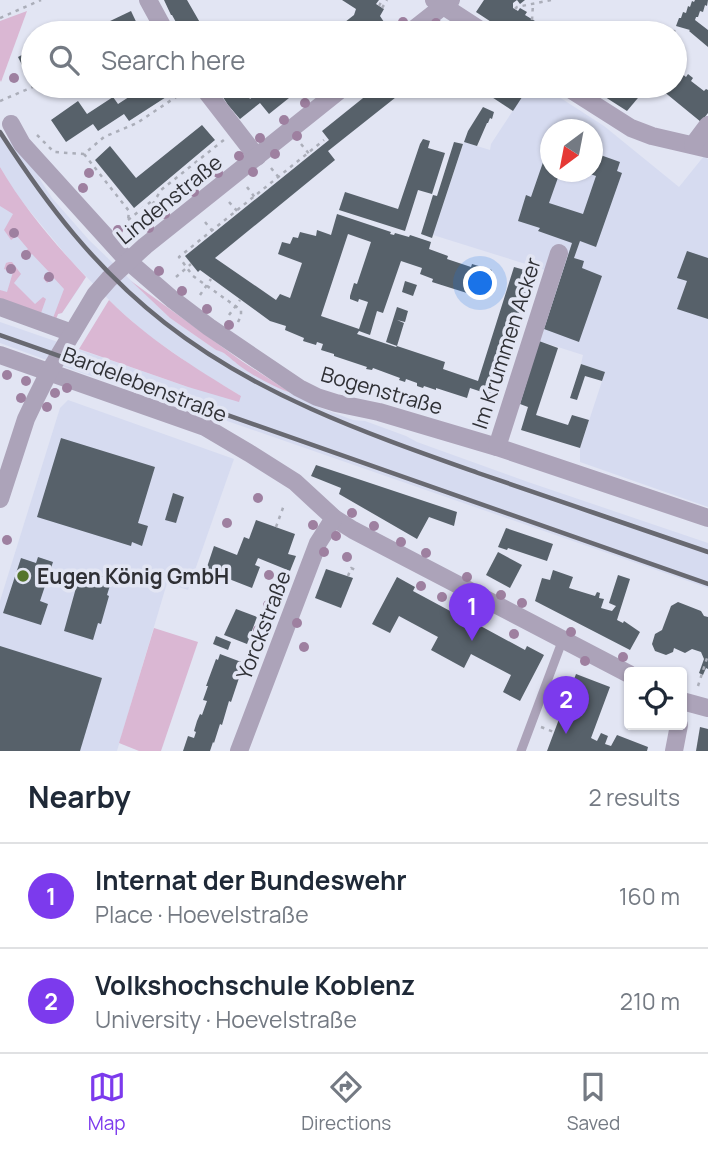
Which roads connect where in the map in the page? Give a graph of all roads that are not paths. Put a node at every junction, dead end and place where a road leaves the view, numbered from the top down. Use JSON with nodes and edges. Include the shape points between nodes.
{"nodes":[{"id":1,"x":148,"y":0,"type":"edge"},
{"id":2,"x":442,"y":2,"type":"edge"},
{"id":3,"x":159,"y":21,"type":"edge"},
{"id":4,"x":422,"y":21,"type":"edge"},
{"id":5,"x":468,"y":21,"type":"edge"},
{"id":6,"x":202,"y":98,"type":"edge"},
{"id":7,"x":332,"y":98,"type":"edge"},
{"id":8,"x":584,"y":98,"type":"edge"},
{"id":9,"x":11,"y":124,"type":"dead end"},
{"id":10,"x":708,"y":125,"type":"edge"},
{"id":11,"x":700,"y":147,"type":"edge"},
{"id":12,"x":264,"y":163,"type":"junction"},
{"id":13,"x":559,"y":253,"type":"dead end"},
{"id":14,"x":128,"y":261,"type":"junction"},
{"id":15,"x":0,"y":307,"type":"edge"},
{"id":16,"x":72,"y":333,"type":"junction"},
{"id":17,"x":0,"y":355,"type":"edge"},
{"id":18,"x":49,"y":372,"type":"junction"},
{"id":19,"x":497,"y":447,"type":"junction"},
{"id":20,"x":0,"y":499,"type":"edge"},
{"id":21,"x":334,"y":518,"type":"junction"},
{"id":22,"x":708,"y":518,"type":"edge"},
{"id":23,"x":563,"y":639,"type":"junction"},
{"id":24,"x":624,"y":671,"type":"edge"},
{"id":25,"x":687,"y":706,"type":"edge"},
{"id":26,"x":708,"y":708,"type":"edge"},
{"id":27,"x":678,"y":730,"type":"edge"},
{"id":28,"x":239,"y":751,"type":"edge"},
{"id":29,"x":521,"y":751,"type":"edge"},
{"id":30,"x":674,"y":751,"type":"edge"}],
"edges":[{"from":1,"to":3,"type":"street"},
{"from":2,"to":4,"type":"street"},
{"from":2,"to":5,"type":"street"},
{"from":6,"to":12,"type":"street"},
{"from":7,"to":12,"type":"street","name":"Lindenstraße"},
{"from":8,"to":11,"type":"street","via":[[631,128]]},
{"from":9,"to":14,"type":"street","name":"Bogenstraße","via":[[22,144]]},
{"from":10,"to":11,"type":"street"},
{"from":12,"to":14,"type":"street","name":"Lindenstraße"},
{"from":13,"to":19,"type":"street","name":"Im Krummen Acker"},
{"from":14,"to":16,"type":"street","name":"Lindenstraße","via":[[94,295]]},
{"from":14,"to":19,"type":"street","name":"Bogenstraße","via":[[181,306],[307,393]]},
{"from":15,"to":16,"type":"street"},
{"from":16,"to":18,"type":"street","name":"Lindenstraße"},
{"from":17,"to":18,"type":"street","name":"Bardelebenstraße"},
{"from":18,"to":20,"type":"street","name":"Lindenstraße","via":[[26,419]]},
{"from":18,"to":21,"type":"street","name":"Bardelebenstraße","via":[[205,427],[295,482]]},
{"from":19,"to":22,"type":"street","name":"Bogenstraße"},
{"from":21,"to":23,"type":"street","name":"Bardelebenstraße"},
{"from":21,"to":28,"type":"street","name":"Yorckstraße","via":[[318,543]]},
{"from":23,"to":24,"type":"street","name":"Bardelebenstraße"},
{"from":23,"to":29,"type":"lane"},
{"from":25,"to":26,"type":"street"},
{"from":27,"to":30,"type":"street"}]}
